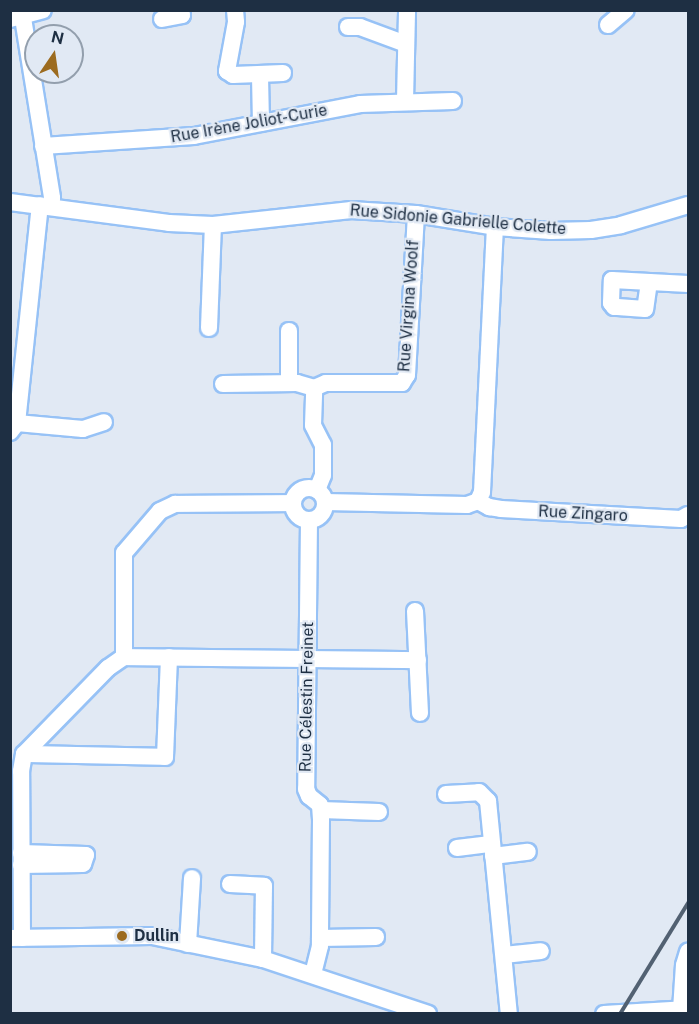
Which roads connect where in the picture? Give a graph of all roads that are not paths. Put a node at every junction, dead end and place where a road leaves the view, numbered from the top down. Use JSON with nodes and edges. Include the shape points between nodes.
{"nodes":[{"id":1,"x":43,"y":10,"type":"edge"},
{"id":2,"x":181,"y":10,"type":"edge"},
{"id":3,"x":235,"y":10,"type":"edge"},
{"id":4,"x":407,"y":10,"type":"edge"},
{"id":5,"x":626,"y":10,"type":"edge"},
{"id":6,"x":17,"y":19,"type":"edge"},
{"id":7,"x":162,"y":19,"type":"dead end"},
{"id":8,"x":608,"y":25,"type":"dead end"},
{"id":9,"x":348,"y":27,"type":"dead end"},
{"id":10,"x":406,"y":44,"type":"junction"},
{"id":11,"x":284,"y":73,"type":"dead end"},
{"id":12,"x":260,"y":76,"type":"junction"},
{"id":13,"x":405,"y":101,"type":"junction"},
{"id":14,"x":453,"y":101,"type":"dead end"},
{"id":15,"x":261,"y":123,"type":"junction"},
{"id":16,"x":44,"y":146,"type":"junction"},
{"id":17,"x":10,"y":202,"type":"edge"},
{"id":18,"x":46,"y":205,"type":"junction"},
{"id":19,"x":688,"y":205,"type":"edge"},
{"id":20,"x":416,"y":214,"type":"junction"},
{"id":21,"x":213,"y":225,"type":"junction"},
{"id":22,"x":495,"y":227,"type":"junction"},
{"id":23,"x":649,"y":282,"type":"dead end"},
{"id":24,"x":688,"y":284,"type":"edge"},
{"id":25,"x":209,"y":328,"type":"dead end"},
{"id":26,"x":289,"y":331,"type":"dead end"},
{"id":27,"x":289,"y":383,"type":"junction"},
{"id":28,"x":223,"y":384,"type":"dead end"},
{"id":29,"x":314,"y":388,"type":"junction"},
{"id":30,"x":104,"y":422,"type":"dead end"},
{"id":31,"x":14,"y":427,"type":"edge"},
{"id":32,"x":321,"y":496,"type":"junction"},
{"id":33,"x":478,"y":501,"type":"junction"},
{"id":34,"x":293,"y":503,"type":"junction"},
{"id":35,"x":688,"y":515,"type":"edge"},
{"id":36,"x":309,"y":520,"type":"junction"},
{"id":37,"x":415,"y":611,"type":"dead end"},
{"id":38,"x":124,"y":657,"type":"junction"},
{"id":39,"x":169,"y":657,"type":"junction"},
{"id":40,"x":307,"y":660,"type":"junction"},
{"id":41,"x":418,"y":660,"type":"junction"},
{"id":42,"x":420,"y":713,"type":"dead end"},
{"id":43,"x":24,"y":754,"type":"junction"},
{"id":44,"x":16,"y":785,"type":"edge"},
{"id":45,"x":446,"y":794,"type":"dead end"},
{"id":46,"x":321,"y":810,"type":"junction"},
{"id":47,"x":379,"y":812,"type":"dead end"},
{"id":48,"x":457,"y":848,"type":"dead end"},
{"id":49,"x":492,"y":850,"type":"junction"},
{"id":50,"x":528,"y":852,"type":"dead end"},
{"id":51,"x":192,"y":878,"type":"dead end"},
{"id":52,"x":230,"y":884,"type":"dead end"},
{"id":53,"x":376,"y":937,"type":"dead end"},
{"id":54,"x":16,"y":938,"type":"edge"},
{"id":55,"x":320,"y":938,"type":"junction"},
{"id":56,"x":188,"y":944,"type":"junction"},
{"id":57,"x":541,"y":951,"type":"dead end"},
{"id":58,"x":688,"y":952,"type":"edge"},
{"id":59,"x":504,"y":955,"type":"junction"},
{"id":60,"x":263,"y":959,"type":"junction"},
{"id":61,"x":313,"y":974,"type":"junction"},
{"id":62,"x":681,"y":1011,"type":"edge"},
{"id":63,"x":428,"y":1014,"type":"edge"},
{"id":64,"x":509,"y":1014,"type":"edge"},
{"id":65,"x":604,"y":1014,"type":"edge"}],
"edges":[{"from":1,"to":6,"type":"street"},
{"from":2,"to":7,"type":"street","via":[[182,15]]},
{"from":3,"to":12,"type":"street","via":[[227,71],[233,75]]},
{"from":4,"to":10,"type":"street"},
{"from":5,"to":8,"type":"street"},
{"from":6,"to":16,"type":"street"},
{"from":9,"to":10,"type":"street","via":[[360,27]]},
{"from":10,"to":13,"type":"street"},
{"from":11,"to":12,"type":"street"},
{"from":12,"to":15,"type":"street"},
{"from":13,"to":14,"type":"street","name":"Rue Irène Joliot-Curie"},
{"from":13,"to":15,"type":"street","name":"Rue Irène Joliot-Curie","via":[[360,104]]},
{"from":15,"to":16,"type":"street","name":"Rue Irène Joliot-Curie","via":[[194,136]]},
{"from":16,"to":18,"type":"street","via":[[52,198]]},
{"from":17,"to":18,"type":"street","name":"Rue Sidonie Gabrielle Colette"},
{"from":18,"to":21,"type":"street","name":"Rue Sidonie Gabrielle Colette","via":[[169,223]]},
{"from":18,"to":31,"type":"street"},
{"from":19,"to":22,"type":"street","name":"Rue Sidonie Gabrielle Colette","via":[[652,218],[591,230]]},
{"from":20,"to":21,"type":"street","name":"Rue Sidonie Gabrielle Colette","via":[[351,210]]},
{"from":20,"to":22,"type":"street","name":"Rue Sidonie Gabrielle Colette"},
{"from":20,"to":29,"type":"street","name":"Rue Virgina Woolf","via":[[407,375],[402,382],[326,383]]},
{"from":21,"to":25,"type":"street"},
{"from":22,"to":33,"type":"street","via":[[482,492]]},
{"from":23,"to":24,"type":"street"},
{"from":26,"to":27,"type":"street"},
{"from":27,"to":28,"type":"street"},
{"from":27,"to":29,"type":"street"},
{"from":29,"to":32,"type":"street","via":[[313,425],[323,445]]},
{"from":30,"to":31,"type":"street","via":[[83,429]]},
{"from":32,"to":33,"type":"street","via":[[467,505]]},
{"from":32,"to":34,"type":"street","via":[[301,490]]},
{"from":32,"to":36,"type":"street","via":[[319,516]]},
{"from":33,"to":35,"type":"street","name":"Rue Zingaro","via":[[501,509],[681,519]]},
{"from":34,"to":36,"type":"street","via":[[297,515]]},
{"from":34,"to":38,"type":"street","via":[[175,504],[160,510],[124,553]]},
{"from":36,"to":40,"type":"street","name":"Rue Célestin Freinet"},
{"from":37,"to":41,"type":"street"},
{"from":38,"to":39,"type":"street"},
{"from":38,"to":43,"type":"street","via":[[108,668]]},
{"from":39,"to":40,"type":"street"},
{"from":39,"to":43,"type":"street","via":[[165,757]]},
{"from":40,"to":41,"type":"street"},
{"from":40,"to":46,"type":"street","name":"Rue Célestin Freinet","via":[[306,789]]},
{"from":41,"to":42,"type":"street"},
{"from":43,"to":44,"type":"street"},
{"from":44,"to":54,"type":"street","via":[[21,859]]},
{"from":45,"to":49,"type":"street","via":[[484,794]]},
{"from":46,"to":47,"type":"street"},
{"from":46,"to":55,"type":"street"},
{"from":48,"to":49,"type":"street"},
{"from":49,"to":50,"type":"street"},
{"from":49,"to":59,"type":"street"},
{"from":51,"to":56,"type":"street"},
{"from":52,"to":60,"type":"street","via":[[264,886]]},
{"from":53,"to":55,"type":"street"},
{"from":54,"to":56,"type":"street","via":[[152,936]]},
{"from":55,"to":61,"type":"street"},
{"from":56,"to":60,"type":"street"},
{"from":57,"to":59,"type":"street"},
{"from":58,"to":62,"type":"street"},
{"from":59,"to":64,"type":"street"},
{"from":60,"to":61,"type":"street"},
{"from":61,"to":63,"type":"street"},
{"from":62,"to":65,"type":"street"}]}
